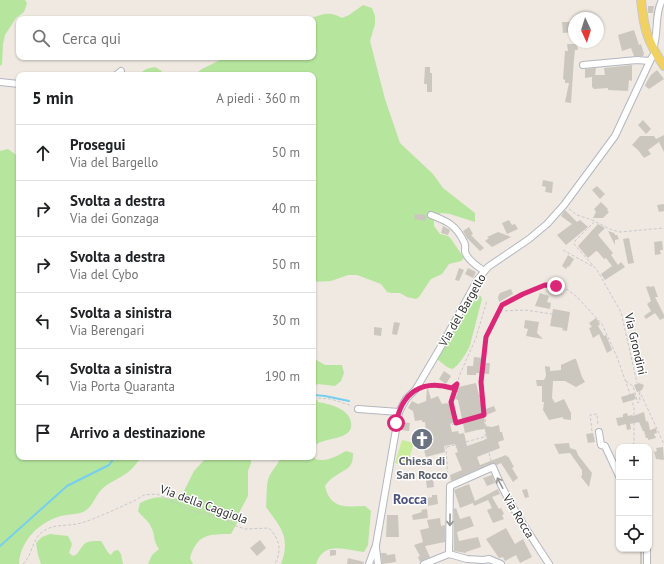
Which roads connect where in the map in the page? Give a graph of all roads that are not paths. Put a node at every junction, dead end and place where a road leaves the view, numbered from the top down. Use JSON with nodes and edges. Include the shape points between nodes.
{"nodes":[{"id":1,"x":641,"y":0,"type":"edge"},
{"id":2,"x":662,"y":0,"type":"edge"},
{"id":3,"x":654,"y":51,"type":"junction"},
{"id":4,"x":650,"y":61,"type":"junction"},
{"id":5,"x":582,"y":64,"type":"dead end"},
{"id":6,"x":664,"y":66,"type":"edge"},
{"id":7,"x":0,"y":82,"type":"edge"},
{"id":8,"x":16,"y":84,"type":"edge"},
{"id":9,"x":431,"y":215,"type":"dead end"},
{"id":10,"x":484,"y":270,"type":"junction"},
{"id":11,"x":358,"y":408,"type":"road end"},
{"id":12,"x":398,"y":412,"type":"junction"},
{"id":13,"x":599,"y":432,"type":"road end"},
{"id":14,"x":616,"y":470,"type":"edge"},
{"id":15,"x":376,"y":545,"type":"junction"},
{"id":16,"x":647,"y":552,"type":"edge"},
{"id":17,"x":449,"y":554,"type":"junction"},
{"id":18,"x":369,"y":564,"type":"edge"},
{"id":19,"x":378,"y":564,"type":"edge"},
{"id":20,"x":424,"y":564,"type":"edge"},
{"id":21,"x":501,"y":564,"type":"edge"},
{"id":22,"x":549,"y":564,"type":"edge"},
{"id":23,"x":647,"y":564,"type":"edge"}],
"edges":[{"from":1,"to":3,"type":"main road","via":[[646,36]]},
{"from":2,"to":3,"type":"street","via":[[659,6]]},
{"from":3,"to":4,"type":"street","name":"Via del Bargello"},
{"from":3,"to":6,"type":"main road"},
{"from":4,"to":5,"type":"street"},
{"from":4,"to":10,"type":"street","name":"Via del Bargello","via":[[615,136],[564,205],[529,239]]},
{"from":7,"to":8,"type":"street"},
{"from":9,"to":10,"type":"street","via":[[449,222],[454,227],[465,242],[466,254]]},
{"from":10,"to":12,"type":"street","name":"Via del Bargello","via":[[416,389]]},
{"from":11,"to":12,"type":"street"},
{"from":12,"to":15,"type":"street","name":"Via del Bargello"},
{"from":13,"to":14,"type":"street","via":[[601,445],[605,446]]},
{"from":15,"to":18,"type":"street"},
{"from":15,"to":19,"type":"street"},
{"from":16,"to":23,"type":"street"},
{"from":17,"to":20,"type":"street"},
{"from":17,"to":21,"type":"street","via":[[467,559],[489,559]]},
{"from":22,"to":17,"type":"street","name":"Via Rocca","one_way":true,"via":[[520,520],[493,467],[450,486]]}]}
